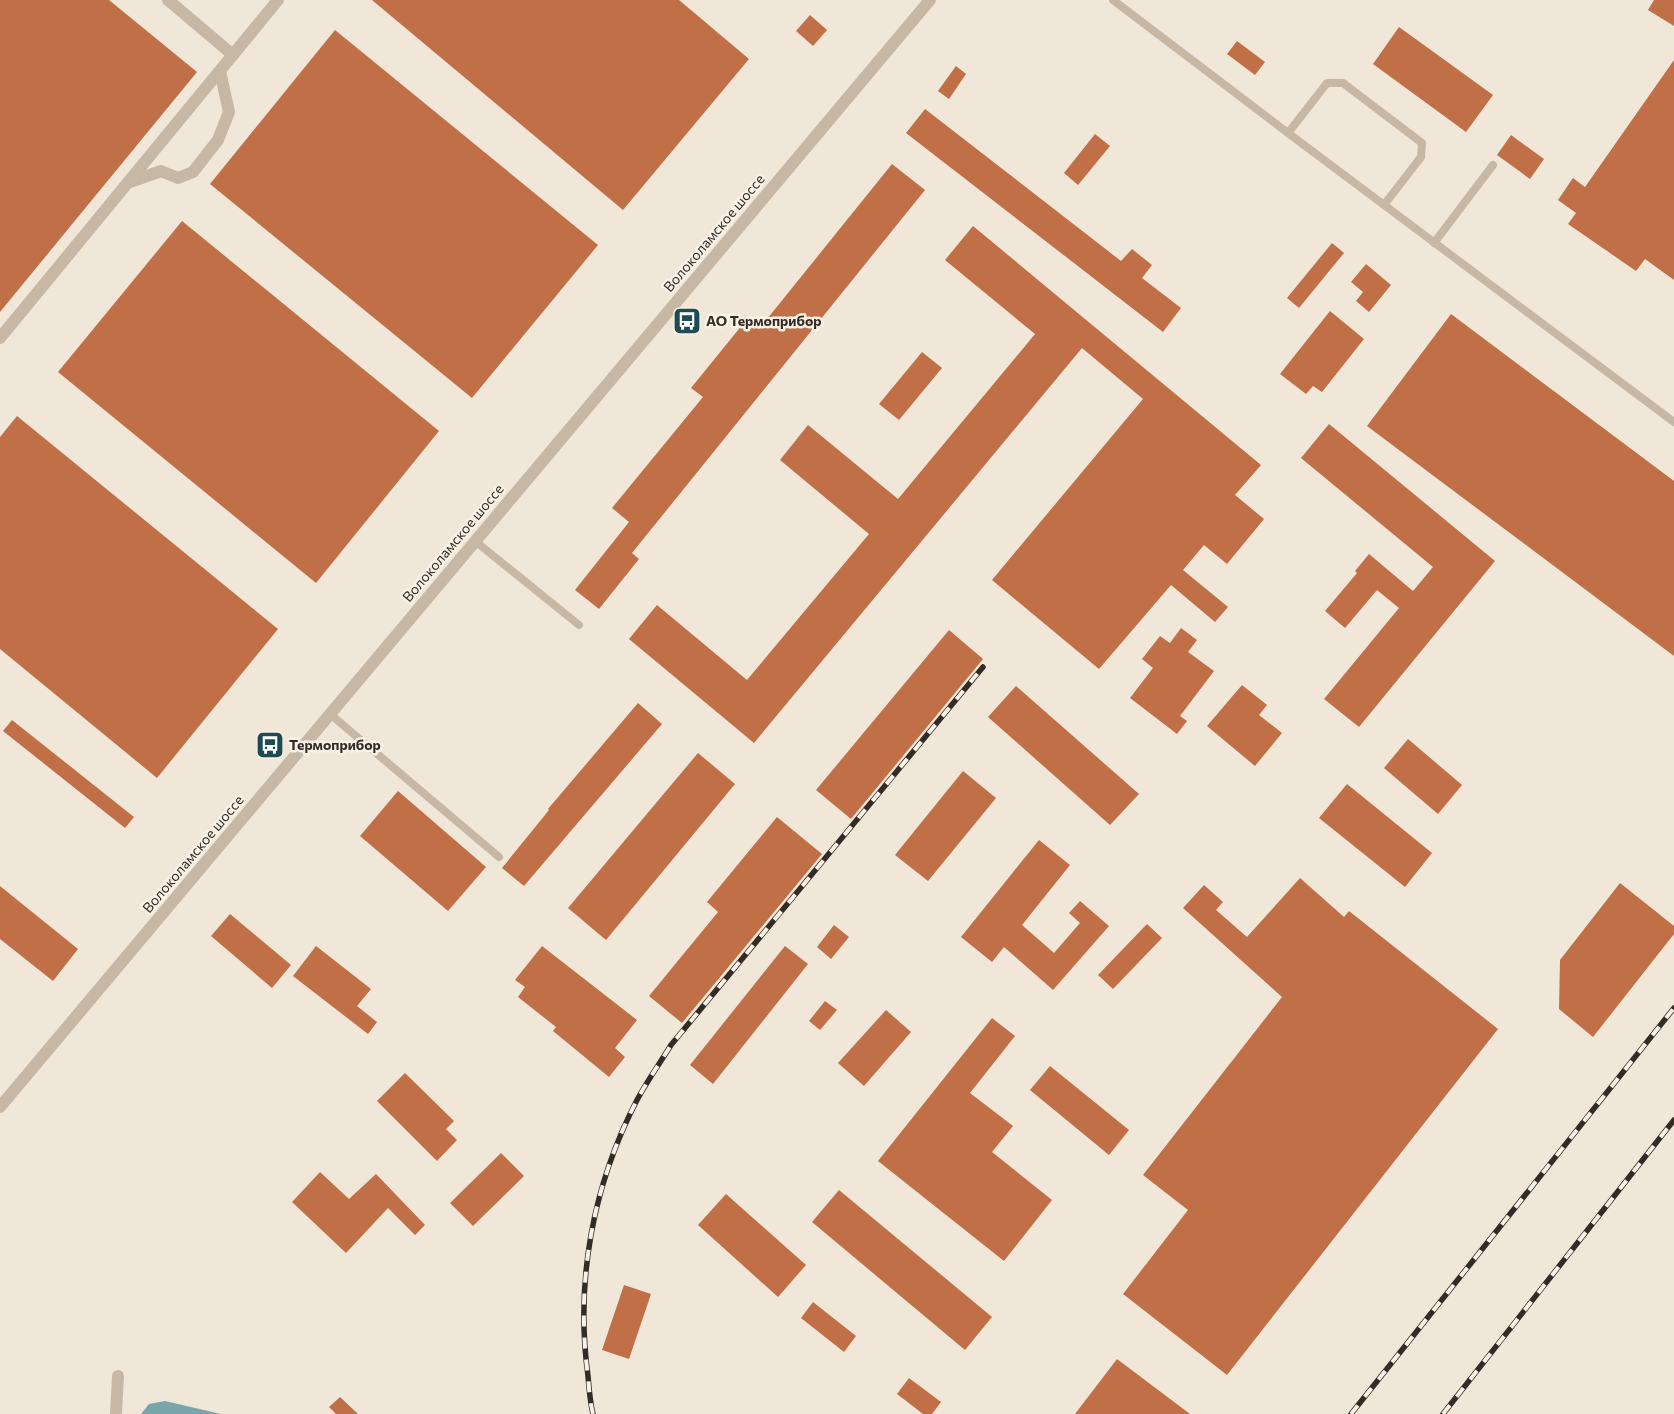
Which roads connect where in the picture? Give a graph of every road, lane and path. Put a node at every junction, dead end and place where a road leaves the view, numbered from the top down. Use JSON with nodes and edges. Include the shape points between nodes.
{"nodes":[{"id":1,"x":168,"y":0,"type":"edge"},
{"id":2,"x":278,"y":0,"type":"edge"},
{"id":3,"x":930,"y":0,"type":"edge"},
{"id":4,"x":1113,"y":0,"type":"edge"},
{"id":5,"x":233,"y":54,"type":"junction"},
{"id":6,"x":220,"y":70,"type":"junction"},
{"id":7,"x":1288,"y":133,"type":"junction"},
{"id":8,"x":1493,"y":165,"type":"dead end"},
{"id":9,"x":128,"y":183,"type":"junction"},
{"id":10,"x":1384,"y":205,"type":"junction"},
{"id":11,"x":1434,"y":243,"type":"junction"},
{"id":12,"x":0,"y":338,"type":"edge"},
{"id":13,"x":1674,"y":422,"type":"edge"},
{"id":14,"x":475,"y":541,"type":"junction"},
{"id":15,"x":579,"y":625,"type":"dead end"},
{"id":16,"x":330,"y":714,"type":"junction"},
{"id":17,"x":499,"y":857,"type":"dead end"},
{"id":18,"x":0,"y":1107,"type":"edge"},
{"id":19,"x":118,"y":1376,"type":"dead end"},
{"id":20,"x":116,"y":1414,"type":"edge"}],
"edges":[{"from":1,"to":5,"type":"street"},
{"from":2,"to":5,"type":"street"},
{"from":3,"to":14,"type":"street","name":"Волоколамское шоссе"},
{"from":4,"to":7,"type":"lane"},
{"from":5,"to":6,"type":"street"},
{"from":6,"to":9,"type":"street"},
{"from":6,"to":9,"type":"street","via":[[229,112],[218,140],[192,172],[178,178],[160,170]]},
{"from":7,"to":10,"type":"lane"},
{"from":7,"to":10,"type":"lane","via":[[1327,83],[1343,83],[1422,142],[1421,157]]},
{"from":8,"to":11,"type":"lane"},
{"from":9,"to":12,"type":"street"},
{"from":10,"to":11,"type":"lane"},
{"from":11,"to":13,"type":"lane"},
{"from":14,"to":15,"type":"lane"},
{"from":14,"to":16,"type":"street","name":"Волоколамское шоссе"},
{"from":16,"to":17,"type":"lane"},
{"from":16,"to":18,"type":"street","name":"Волоколамское шоссе"},
{"from":19,"to":20,"type":"street"}]}
